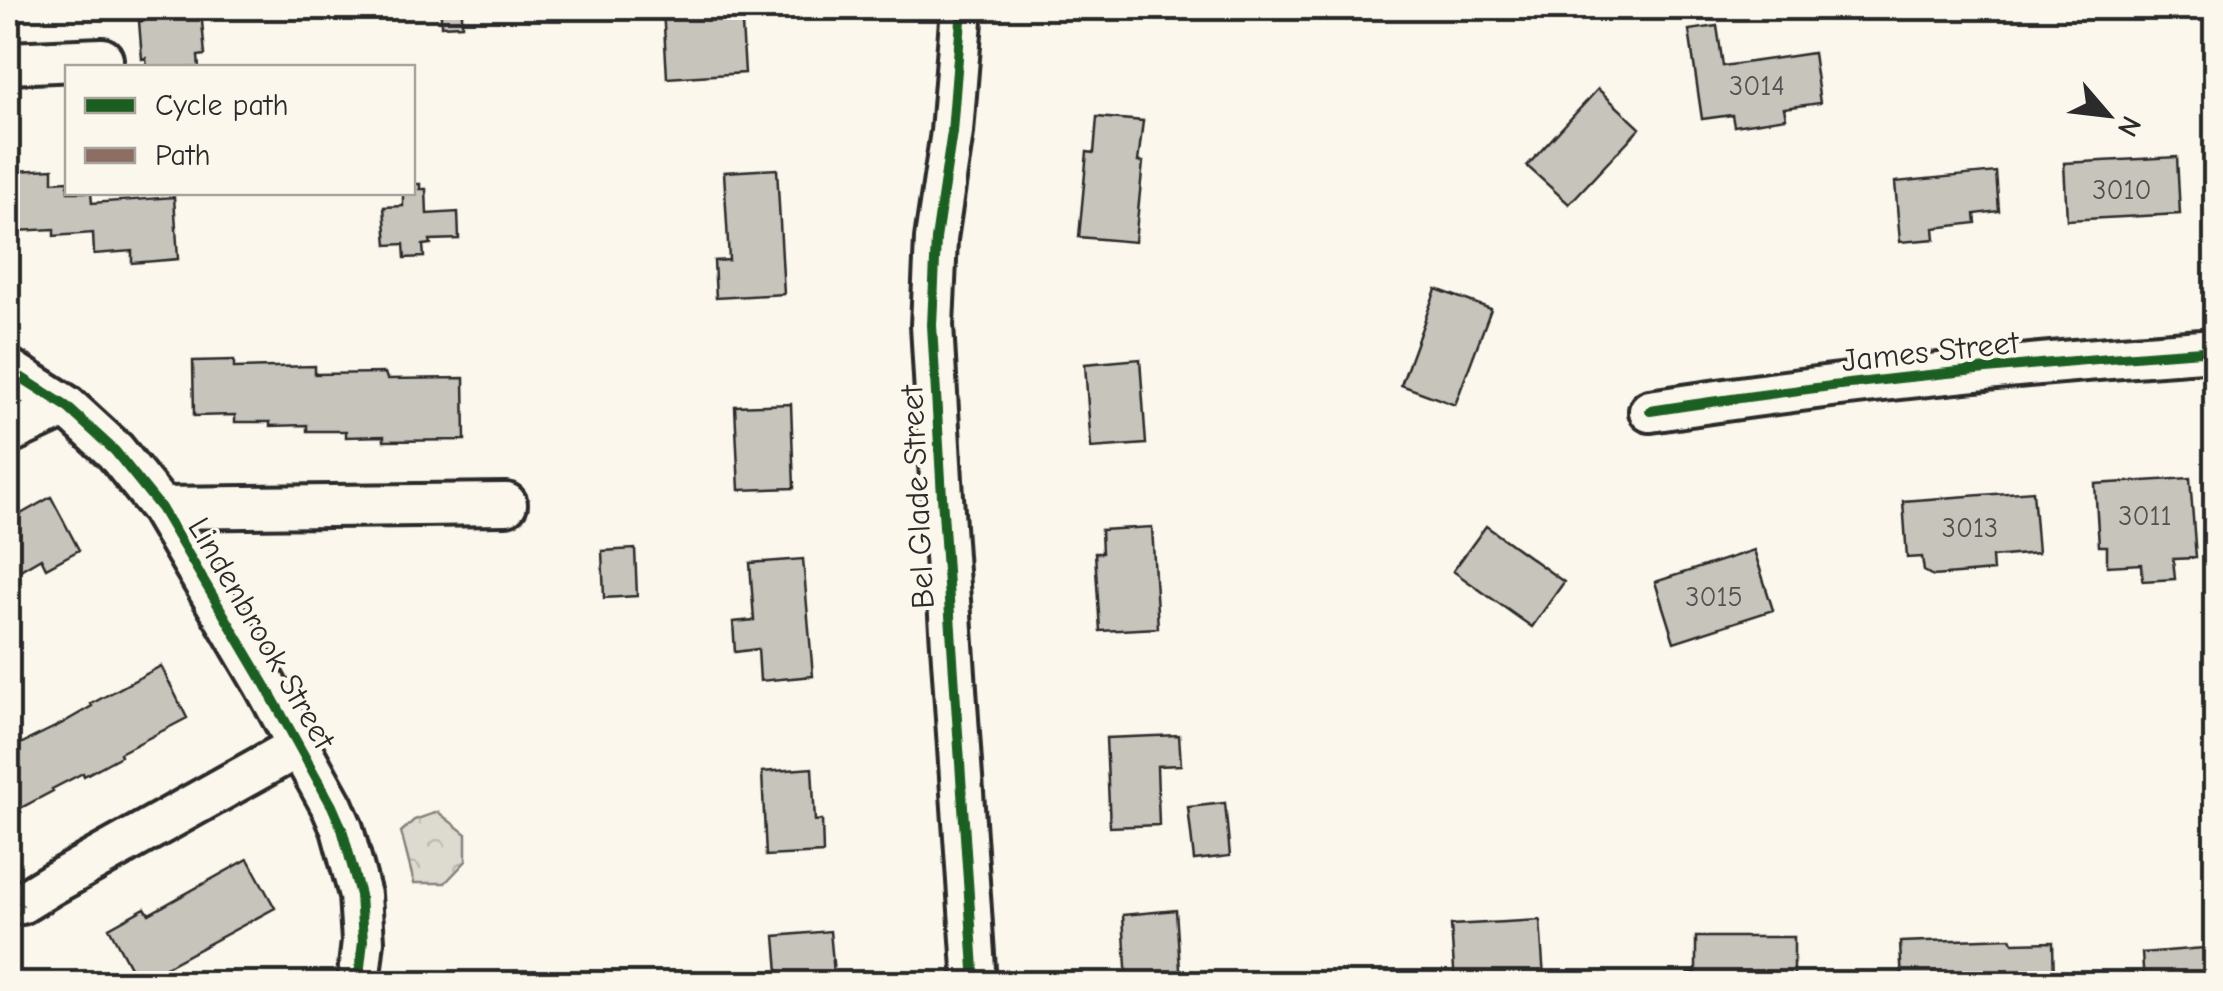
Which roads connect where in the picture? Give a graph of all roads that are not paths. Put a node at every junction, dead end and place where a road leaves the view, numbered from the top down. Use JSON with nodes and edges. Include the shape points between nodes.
{"nodes":[{"id":1,"x":962,"y":8,"type":"edge"},
{"id":2,"x":102,"y":60,"type":"dead end"},
{"id":3,"x":8,"y":63,"type":"edge"},
{"id":4,"x":2216,"y":350,"type":"edge"},
{"id":5,"x":8,"y":369,"type":"edge"},
{"id":6,"x":66,"y":406,"type":"junction"},
{"id":7,"x":1650,"y":411,"type":"dead end"},
{"id":8,"x":8,"y":432,"type":"edge"},
{"id":9,"x":506,"y":504,"type":"dead end"},
{"id":10,"x":161,"y":508,"type":"junction"},
{"id":11,"x":299,"y":746,"type":"junction"},
{"id":12,"x":21,"y":904,"type":"dead end"},
{"id":13,"x":358,"y":984,"type":"edge"},
{"id":14,"x":975,"y":984,"type":"edge"}],
"edges":[{"from":1,"to":14,"type":"street","name":"Bel Glade Street","via":[[932,325]]},
{"from":2,"to":3,"type":"street"},
{"from":4,"to":7,"type":"street","name":"James Street","via":[[1884,380]]},
{"from":5,"to":6,"type":"street","name":"Lindenbrook Street"},
{"from":6,"to":8,"type":"street"},
{"from":6,"to":10,"type":"street","name":"Lindenbrook Street","via":[[115,451]]},
{"from":9,"to":10,"type":"street","name":"Lindenbrook Street"},
{"from":10,"to":11,"type":"street","name":"Lindenbrook Street"},
{"from":11,"to":12,"type":"street"},
{"from":11,"to":13,"type":"street","name":"Lindenbrook Street","via":[[342,829],[360,895],[364,941]]}]}
